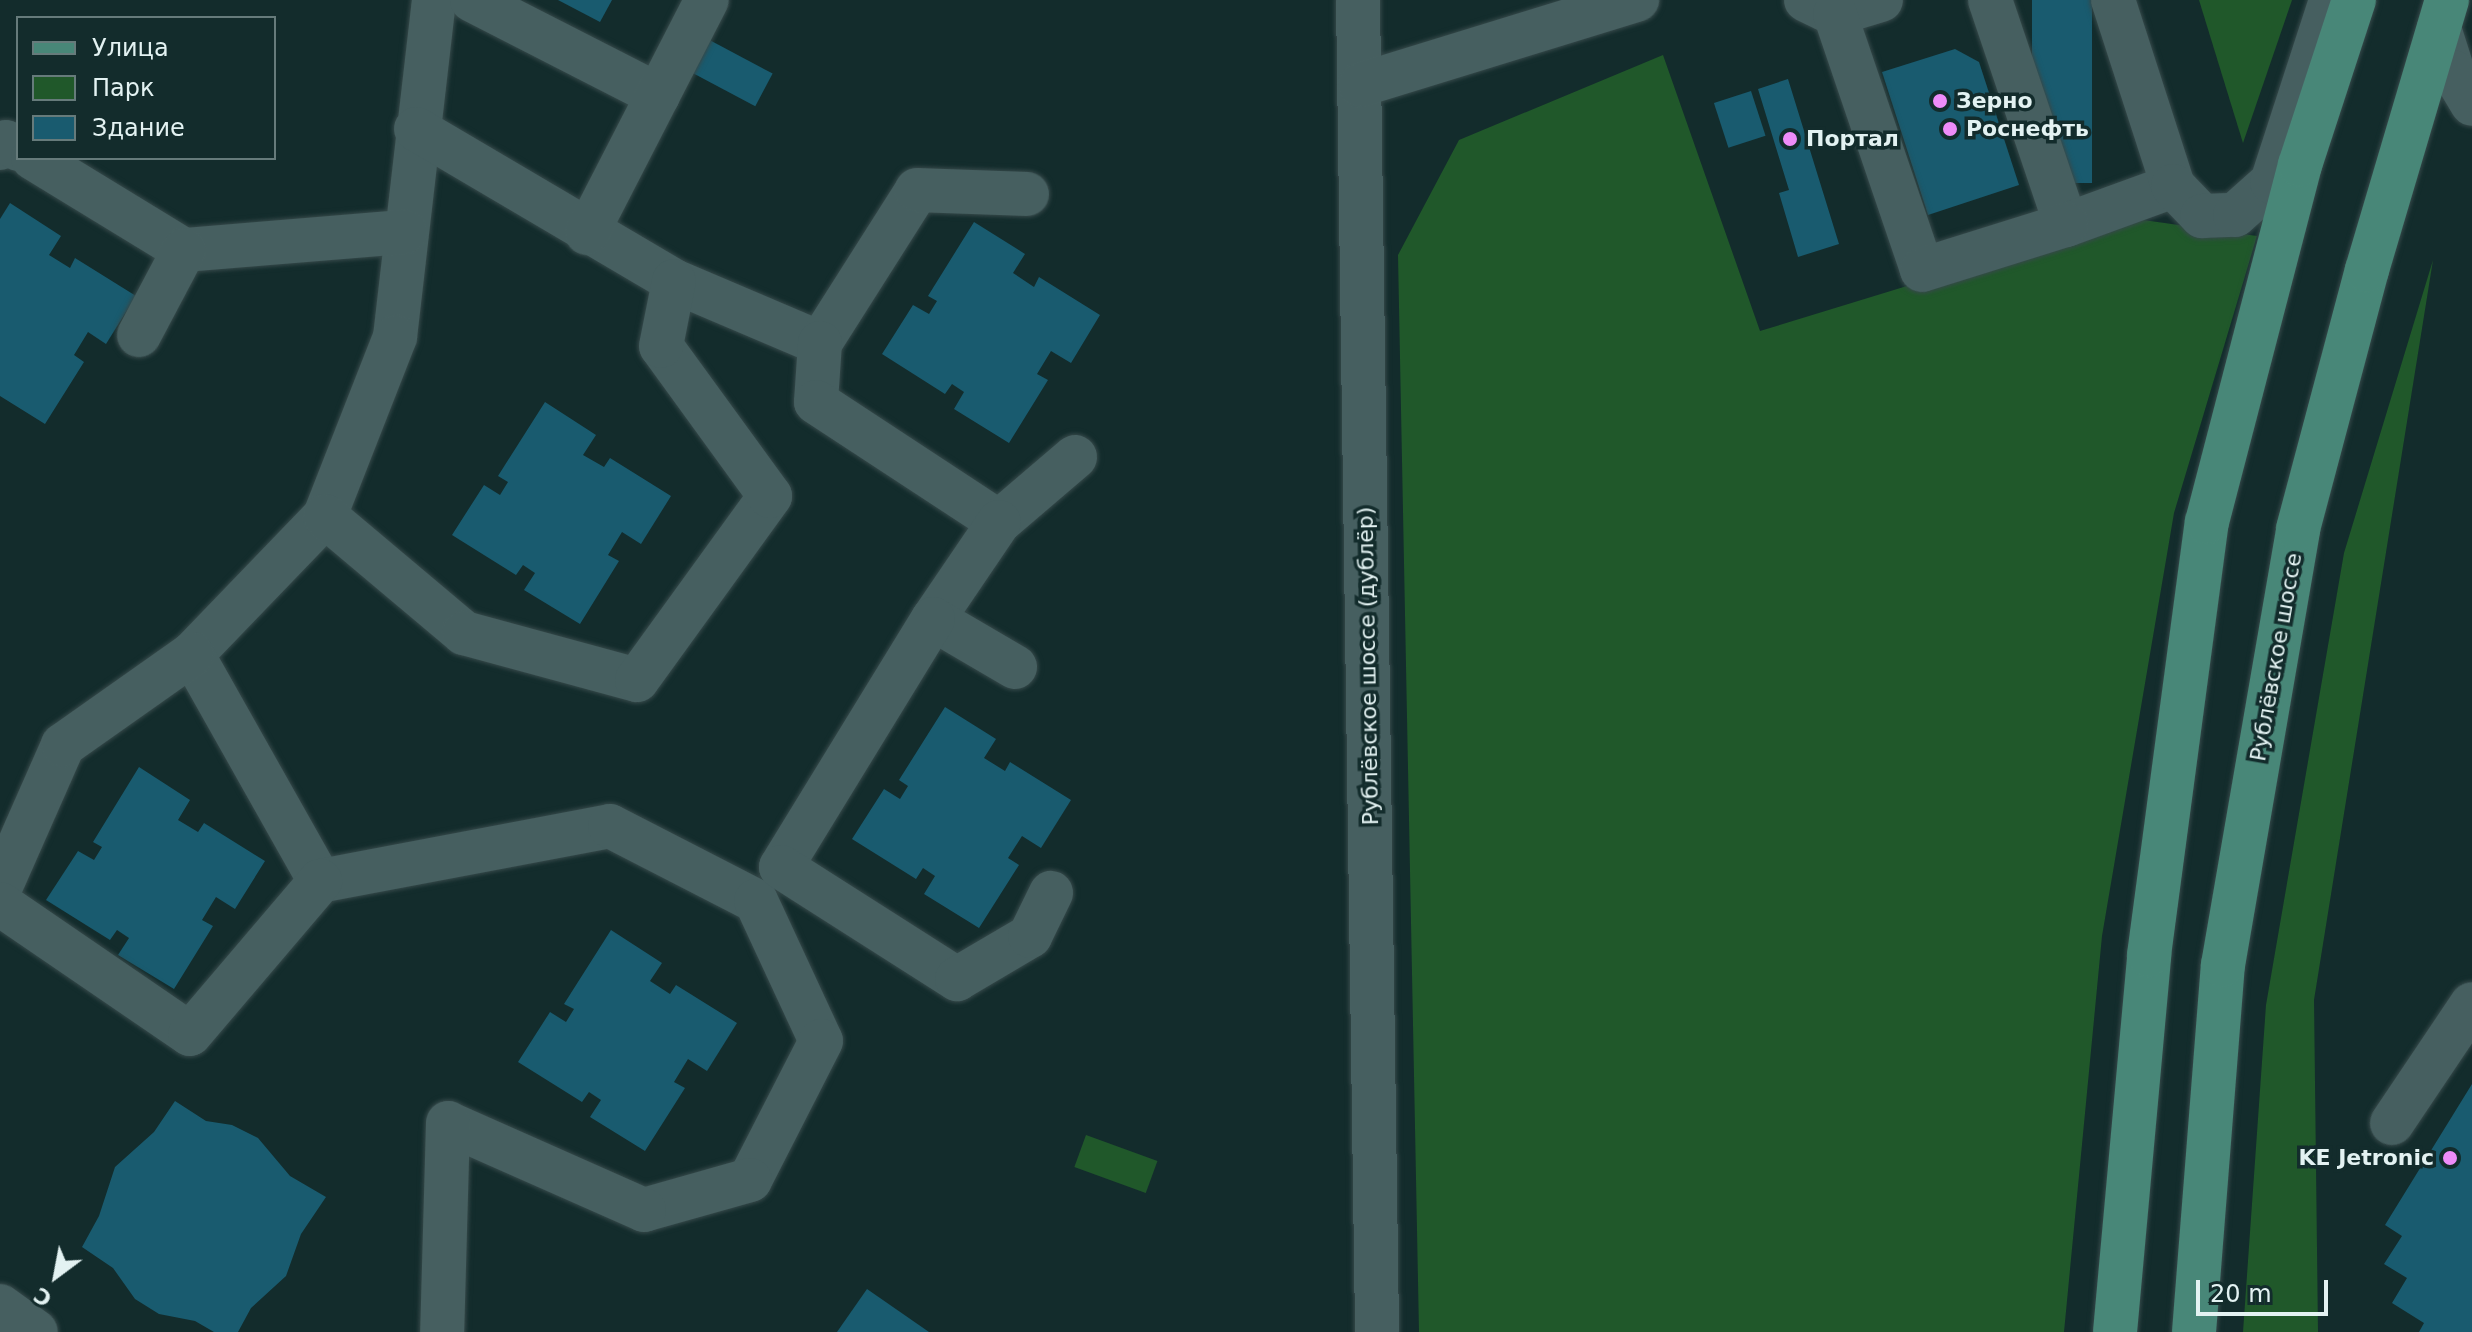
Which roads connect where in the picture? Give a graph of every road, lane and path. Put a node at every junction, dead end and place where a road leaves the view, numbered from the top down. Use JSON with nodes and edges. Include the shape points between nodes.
{"nodes":[{"id":1,"x":434,"y":0,"type":"edge"},
{"id":2,"x":472,"y":0,"type":"edge"},
{"id":3,"x":707,"y":0,"type":"edge"},
{"id":4,"x":1358,"y":0,"type":"edge"},
{"id":5,"x":1637,"y":0,"type":"edge"},
{"id":6,"x":1881,"y":0,"type":"edge"},
{"id":7,"x":1990,"y":0,"type":"edge"},
{"id":8,"x":2113,"y":0,"type":"edge"},
{"id":9,"x":2331,"y":0,"type":"edge"},
{"id":10,"x":2354,"y":0,"type":"edge"},
{"id":11,"x":1821,"y":7,"type":"edge"},
{"id":12,"x":2443,"y":14,"type":"edge"},
{"id":13,"x":1360,"y":85,"type":"junction"},
{"id":14,"x":658,"y":95,"type":"junction"},
{"id":15,"x":2472,"y":104,"type":"edge"},
{"id":16,"x":416,"y":129,"type":"junction"},
{"id":17,"x":0,"y":148,"type":"edge"},
{"id":18,"x":16,"y":148,"type":"edge"},
{"id":19,"x":36,"y":160,"type":"edge"},
{"id":20,"x":2173,"y":186,"type":"junction"},
{"id":21,"x":1027,"y":194,"type":"dead end"},
{"id":22,"x":2066,"y":225,"type":"junction"},
{"id":23,"x":405,"y":232,"type":"junction"},
{"id":24,"x":587,"y":233,"type":"junction"},
{"id":25,"x":184,"y":250,"type":"junction"},
{"id":26,"x":674,"y":281,"type":"junction"},
{"id":27,"x":139,"y":335,"type":"dead end"},
{"id":28,"x":820,"y":343,"type":"junction"},
{"id":29,"x":1075,"y":457,"type":"dead end"},
{"id":30,"x":325,"y":516,"type":"junction"},
{"id":31,"x":999,"y":522,"type":"junction"},
{"id":32,"x":933,"y":619,"type":"junction"},
{"id":33,"x":192,"y":654,"type":"junction"},
{"id":34,"x":1015,"y":667,"type":"dead end"},
{"id":35,"x":320,"y":881,"type":"junction"},
{"id":36,"x":769,"y":884,"type":"junction"},
{"id":37,"x":0,"y":888,"type":"edge"},
{"id":38,"x":1051,"y":893,"type":"dead end"},
{"id":39,"x":0,"y":904,"type":"edge"},
{"id":40,"x":2472,"y":1004,"type":"edge"},
{"id":41,"x":2392,"y":1123,"type":"dead end"},
{"id":42,"x":0,"y":1306,"type":"edge"},
{"id":43,"x":36,"y":1332,"type":"edge"},
{"id":44,"x":442,"y":1332,"type":"edge"},
{"id":45,"x":1377,"y":1332,"type":"edge"},
{"id":46,"x":2115,"y":1332,"type":"edge"},
{"id":47,"x":2194,"y":1332,"type":"edge"}],
"edges":[{"from":1,"to":16,"type":"street"},
{"from":2,"to":14,"type":"street"},
{"from":3,"to":14,"type":"street"},
{"from":4,"to":13,"type":"street","name":"Рублёвское шоссе (дублёр)"},
{"from":5,"to":13,"type":"street"},
{"from":6,"to":11,"type":"street"},
{"from":7,"to":22,"type":"street"},
{"from":8,"to":20,"type":"street"},
{"from":9,"to":20,"type":"street","via":[[2272,182],[2235,215],[2202,216]]},
{"from":10,"to":46,"type":"main road","via":[[2300,165],[2207,522],[2149,955]]},
{"from":11,"to":22,"type":"street","via":[[1922,270]]},
{"from":12,"to":15,"type":"street","via":[[2453,72]]},
{"from":12,"to":47,"type":"main road","name":"Рублёвское шоссе","via":[[2298,529],[2223,965]]},
{"from":13,"to":45,"type":"street","name":"Рублёвское шоссе (дублёр)"},
{"from":14,"to":24,"type":"street"},
{"from":16,"to":23,"type":"street"},
{"from":16,"to":24,"type":"street"},
{"from":17,"to":18,"type":"street","via":[[6,142]]},
{"from":19,"to":25,"type":"street"},
{"from":20,"to":22,"type":"street"},
{"from":21,"to":28,"type":"street","via":[[917,190]]},
{"from":23,"to":25,"type":"street"},
{"from":23,"to":30,"type":"street","via":[[395,337]]},
{"from":24,"to":26,"type":"street"},
{"from":25,"to":27,"type":"street"},
{"from":26,"to":28,"type":"street"},
{"from":26,"to":30,"type":"street","via":[[661,346],[770,496],[637,680],[464,633]]},
{"from":28,"to":31,"type":"street","via":[[816,402]]},
{"from":29,"to":31,"type":"street"},
{"from":30,"to":33,"type":"street"},
{"from":31,"to":32,"type":"street"},
{"from":32,"to":34,"type":"street"},
{"from":32,"to":36,"type":"street"},
{"from":33,"to":35,"type":"street"},
{"from":33,"to":37,"type":"street","via":[[63,745]]},
{"from":35,"to":36,"type":"street","via":[[610,826]]},
{"from":35,"to":39,"type":"street","via":[[190,1034]]},
{"from":36,"to":38,"type":"street","via":[[957,979],[1030,936]]},
{"from":36,"to":44,"type":"street","via":[[821,1041],[750,1180],[644,1210],[448,1123]]},
{"from":40,"to":41,"type":"street"},
{"from":42,"to":43,"type":"street"}]}
